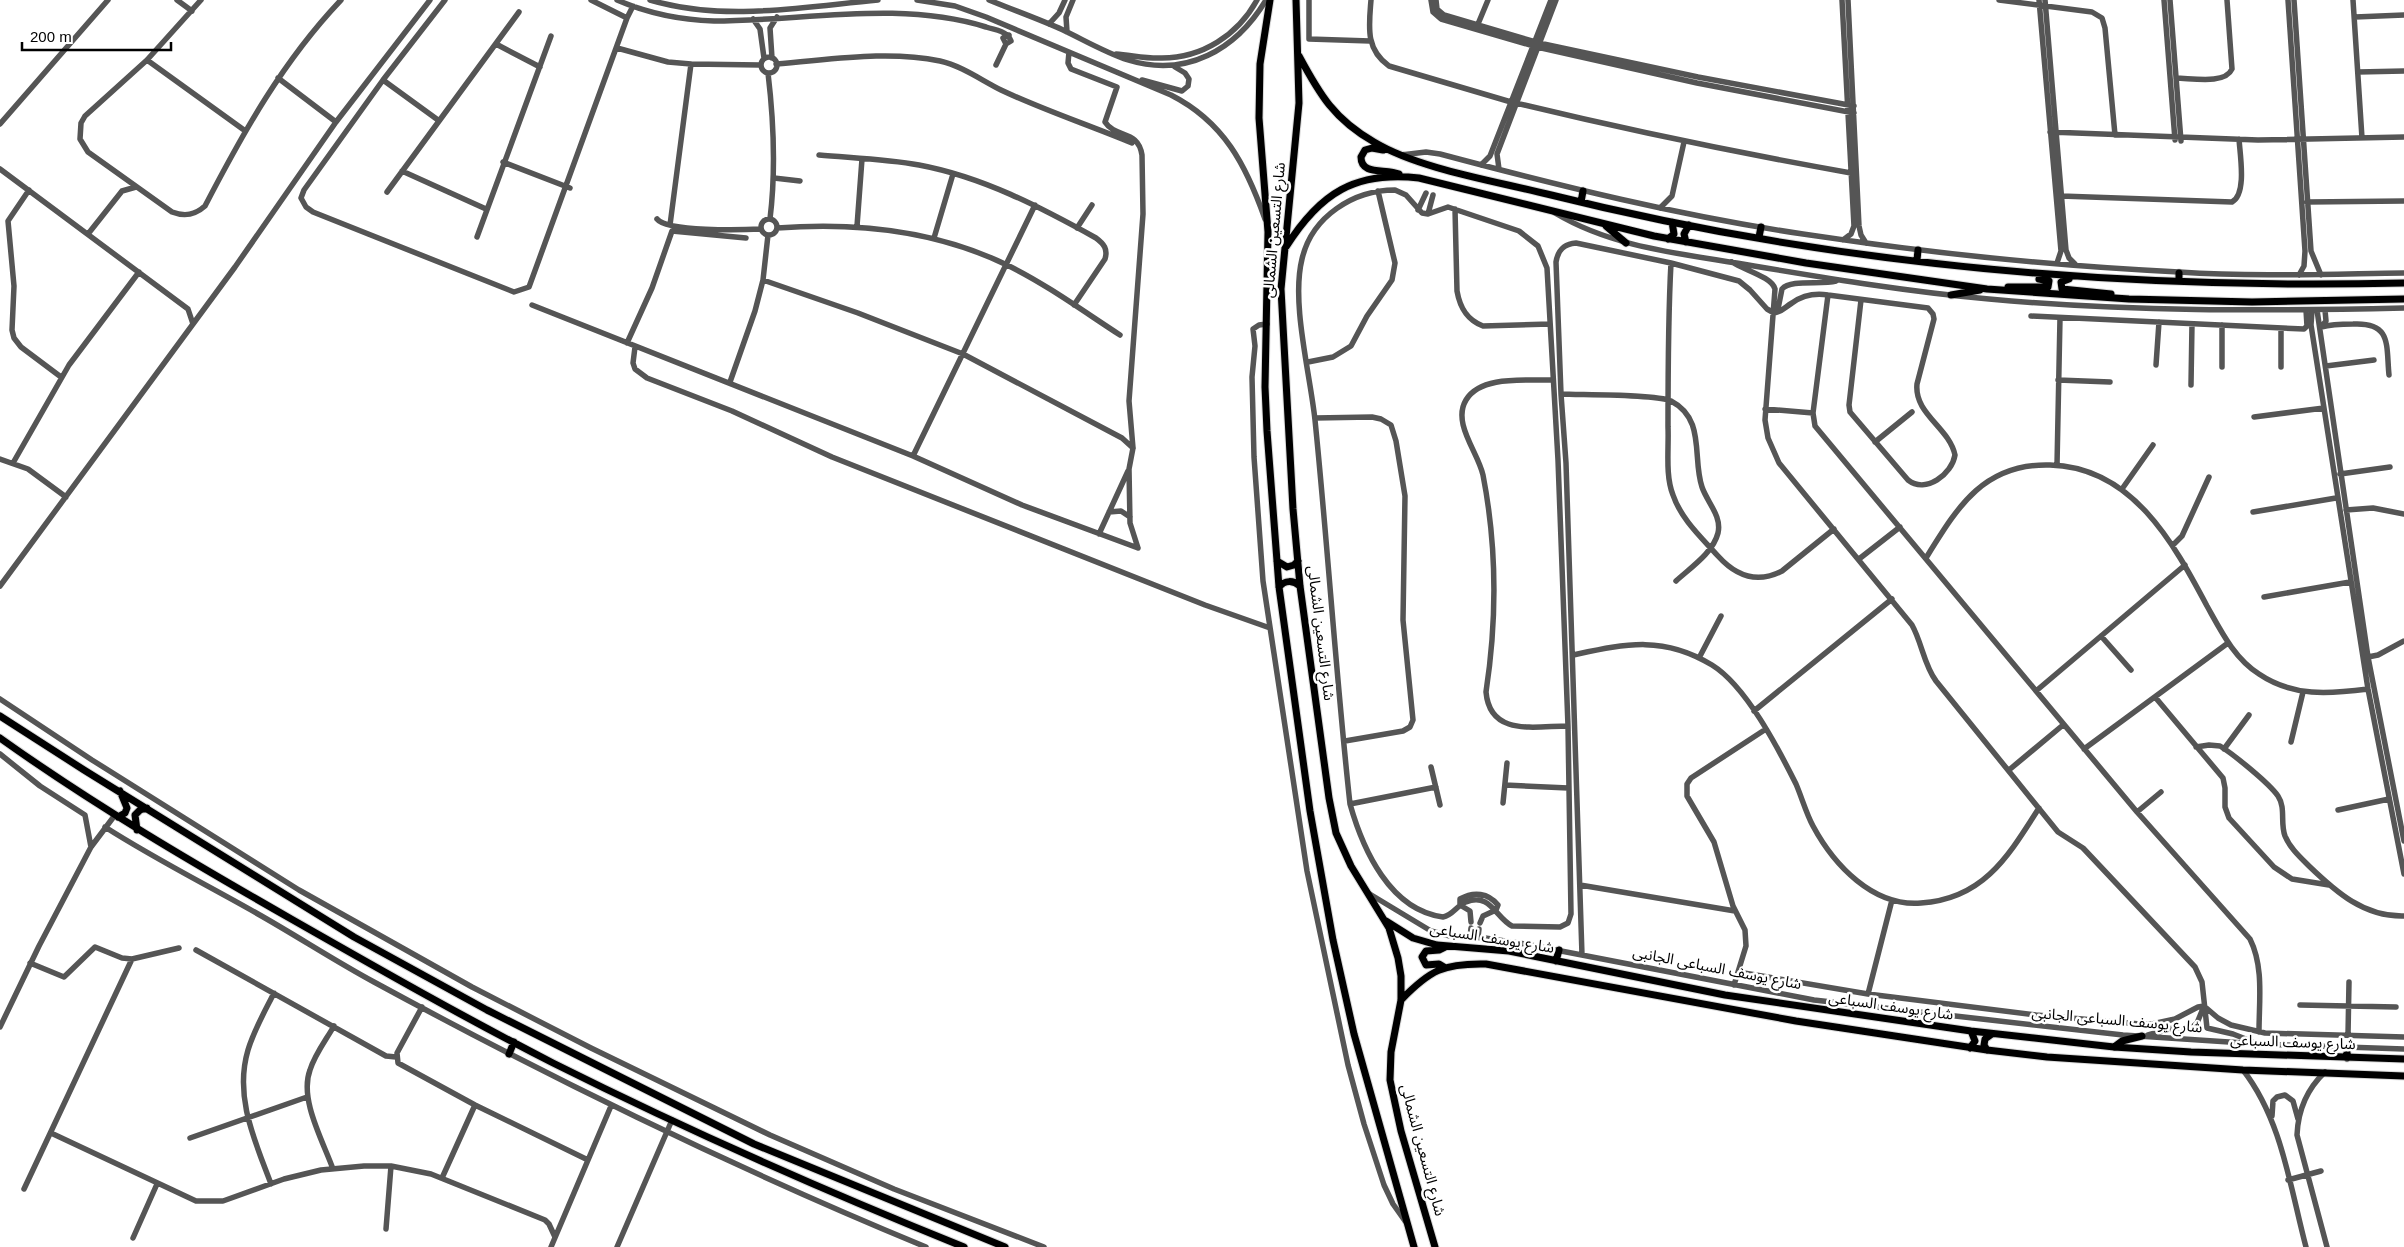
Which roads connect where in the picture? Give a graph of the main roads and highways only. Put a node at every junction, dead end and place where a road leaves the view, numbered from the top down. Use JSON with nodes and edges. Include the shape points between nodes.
{"nodes":[{"id":1,"x":1270,"y":0,"type":"edge"},
{"id":2,"x":1296,"y":0,"type":"edge"},
{"id":3,"x":1298,"y":53,"type":"junction"},
{"id":4,"x":1391,"y":151,"type":"junction"},
{"id":5,"x":1404,"y":176,"type":"junction"},
{"id":6,"x":1584,"y":191,"type":"road end"},
{"id":7,"x":1581,"y":202,"type":"junction"},
{"id":8,"x":1672,"y":222,"type":"junction"},
{"id":9,"x":1603,"y":224,"type":"junction"},
{"id":10,"x":1690,"y":226,"type":"junction"},
{"id":11,"x":1761,"y":227,"type":"road end"},
{"id":12,"x":1759,"y":237,"type":"junction"},
{"id":13,"x":1668,"y":239,"type":"junction"},
{"id":14,"x":1686,"y":242,"type":"junction"},
{"id":15,"x":1626,"y":243,"type":"road end"},
{"id":16,"x":1284,"y":249,"type":"junction"},
{"id":17,"x":1918,"y":250,"type":"road end"},
{"id":18,"x":1917,"y":260,"type":"junction"},
{"id":19,"x":1993,"y":270,"type":"junction"},
{"id":20,"x":2179,"y":272,"type":"road end"},
{"id":21,"x":2079,"y":278,"type":"junction"},
{"id":22,"x":2179,"y":281,"type":"junction"},
{"id":23,"x":2404,"y":282,"type":"edge"},
{"id":24,"x":1990,"y":289,"type":"junction"},
{"id":25,"x":1950,"y":295,"type":"road end"},
{"id":26,"x":2129,"y":299,"type":"junction"},
{"id":27,"x":2404,"y":299,"type":"edge"},
{"id":28,"x":1276,"y":561,"type":"junction"},
{"id":29,"x":1298,"y":561,"type":"junction"},
{"id":30,"x":1300,"y":586,"type":"junction"},
{"id":31,"x":1279,"y":587,"type":"junction"},
{"id":32,"x":0,"y":716,"type":"edge"},
{"id":33,"x":0,"y":738,"type":"edge"},
{"id":34,"x":120,"y":791,"type":"junction"},
{"id":35,"x":147,"y":808,"type":"junction"},
{"id":36,"x":116,"y":816,"type":"junction"},
{"id":37,"x":138,"y":830,"type":"junction"},
{"id":38,"x":1385,"y":920,"type":"junction"},
{"id":39,"x":1445,"y":946,"type":"junction"},
{"id":40,"x":1559,"y":950,"type":"road end"},
{"id":41,"x":1556,"y":961,"type":"junction"},
{"id":42,"x":1444,"y":967,"type":"junction"},
{"id":43,"x":1401,"y":1000,"type":"junction"},
{"id":44,"x":1971,"y":1031,"type":"junction"},
{"id":45,"x":1992,"y":1034,"type":"junction"},
{"id":46,"x":2142,"y":1036,"type":"road end"},
{"id":47,"x":514,"y":1042,"type":"junction"},
{"id":48,"x":2114,"y":1047,"type":"junction"},
{"id":49,"x":1970,"y":1048,"type":"junction"},
{"id":50,"x":2347,"y":1048,"type":"road end"},
{"id":51,"x":1987,"y":1050,"type":"junction"},
{"id":52,"x":509,"y":1054,"type":"road end"},
{"id":53,"x":2347,"y":1058,"type":"junction"},
{"id":54,"x":2404,"y":1059,"type":"edge"},
{"id":55,"x":2404,"y":1076,"type":"edge"},
{"id":56,"x":964,"y":1247,"type":"edge"},
{"id":57,"x":1005,"y":1247,"type":"edge"},
{"id":58,"x":1414,"y":1247,"type":"edge"},
{"id":59,"x":1435,"y":1247,"type":"edge"}],
"edges":[{"from":1,"to":28,"type":"main road","name":"شارع التسعين الشمالى","via":[[1259,80],[1260,139],[1268,226],[1266,414]]},
{"from":2,"to":3,"type":"main road","name":"شارع التسعين الشمالى"},
{"from":3,"to":4,"type":"main road","via":[[1317,91],[1330,106],[1349,125]]},
{"from":3,"to":16,"type":"main road","name":"شارع التسعين الشمالى","via":[[1298,122]]},
{"from":4,"to":5,"type":"main road","via":[[1367,149],[1361,162],[1368,170],[1390,171]]},
{"from":4,"to":7,"type":"main road","via":[[1459,172]]},
{"from":5,"to":9,"type":"main road","via":[[1431,188]]},
{"from":5,"to":16,"type":"main road","via":[[1370,178],[1335,192],[1306,220]]},
{"from":6,"to":7,"type":"main road"},
{"from":7,"to":8,"type":"main road"},
{"from":8,"to":10,"type":"main road"},
{"from":8,"to":13,"type":"main road","via":[[1674,234]]},
{"from":9,"to":13,"type":"main road"},
{"from":9,"to":15,"type":"main road"},
{"from":10,"to":12,"type":"main road"},
{"from":10,"to":14,"type":"main road","via":[[1684,234]]},
{"from":11,"to":12,"type":"main road"},
{"from":12,"to":18,"type":"main road"},
{"from":13,"to":14,"type":"main road"},
{"from":14,"to":24,"type":"main road"},
{"from":16,"to":29,"type":"main road","name":"شارع التسعين الشمالى","via":[[1282,302],[1292,509]]},
{"from":17,"to":18,"type":"main road"},
{"from":18,"to":19,"type":"main road"},
{"from":19,"to":21,"type":"main road"},
{"from":19,"to":24,"type":"main road","via":[[2012,277],[2049,283],[2045,289],[2016,286]]},
{"from":20,"to":22,"type":"main road"},
{"from":21,"to":22,"type":"main road"},
{"from":21,"to":26,"type":"main road","via":[[2062,281],[2061,288]]},
{"from":22,"to":23,"type":"main road","via":[[2309,285]]},
{"from":24,"to":25,"type":"main road"},
{"from":24,"to":26,"type":"main road"},
{"from":26,"to":27,"type":"main road","via":[[2252,306]]},
{"from":28,"to":29,"type":"main road","via":[[1287,568]]},
{"from":28,"to":31,"type":"main road","name":"شارع التسعين الشمالى"},
{"from":29,"to":30,"type":"main road","name":"شارع التسعين الشمالى"},
{"from":30,"to":31,"type":"main road","via":[[1291,581]]},
{"from":30,"to":38,"type":"main road","name":"شارع التسعين الشمالى","via":[[1332,817],[1344,854]]},
{"from":31,"to":58,"type":"main road","name":"شارع التسعين الشمالى","via":[[1310,811],[1333,940],[1354,1034]]},
{"from":32,"to":34,"type":"main road"},
{"from":33,"to":36,"type":"main road"},
{"from":34,"to":35,"type":"main road"},
{"from":34,"to":36,"type":"main road","via":[[127,808],[124,814]]},
{"from":35,"to":37,"type":"main road","via":[[135,815]]},
{"from":35,"to":57,"type":"main road","via":[[354,937],[487,1010],[754,1144]]},
{"from":36,"to":37,"type":"main road"},
{"from":37,"to":47,"type":"main road","via":[[401,982]]},
{"from":38,"to":39,"type":"main road","name":"شارع يوسف السباعى","via":[[1413,938]]},
{"from":38,"to":43,"type":"main road","name":"شارع التسعين الشمالى","via":[[1398,958]]},
{"from":39,"to":41,"type":"main road","name":"شارع يوسف السباعى","via":[[1509,951]]},
{"from":39,"to":42,"type":"main road","via":[[1426,951],[1422,957],[1426,965]]},
{"from":40,"to":41,"type":"main road"},
{"from":41,"to":44,"type":"main road","name":"شارع يوسف السباعى","via":[[1725,995]]},
{"from":42,"to":43,"type":"main road","name":"شارع يوسف السباعى","via":[[1423,978]]},
{"from":42,"to":49,"type":"main road","name":"شارع يوسف السباعى","via":[[1463,964],[1501,966],[1796,1021]]},
{"from":43,"to":59,"type":"main road","name":"شارع التسعين الشمالى","via":[[1390,1058],[1393,1097]]},
{"from":44,"to":45,"type":"main road","name":"شارع يوسف السباعى"},
{"from":44,"to":49,"type":"main road","via":[[1975,1041]]},
{"from":45,"to":48,"type":"main road","name":"شارع يوسف السباعى"},
{"from":45,"to":51,"type":"main road","via":[[1985,1039]]},
{"from":46,"to":48,"type":"main road","via":[[2127,1039]]},
{"from":47,"to":52,"type":"main road"},
{"from":47,"to":56,"type":"main road","via":[[672,1120]]},
{"from":48,"to":53,"type":"main road","name":"شارع يوسف السباعى"},
{"from":49,"to":51,"type":"main road","name":"شارع يوسف السباعى"},
{"from":50,"to":53,"type":"main road"},
{"from":51,"to":55,"type":"main road","name":"شارع يوسف السباعى","via":[[2243,1070]]},
{"from":53,"to":54,"type":"main road","name":"شارع يوسف السباعى"}]}
